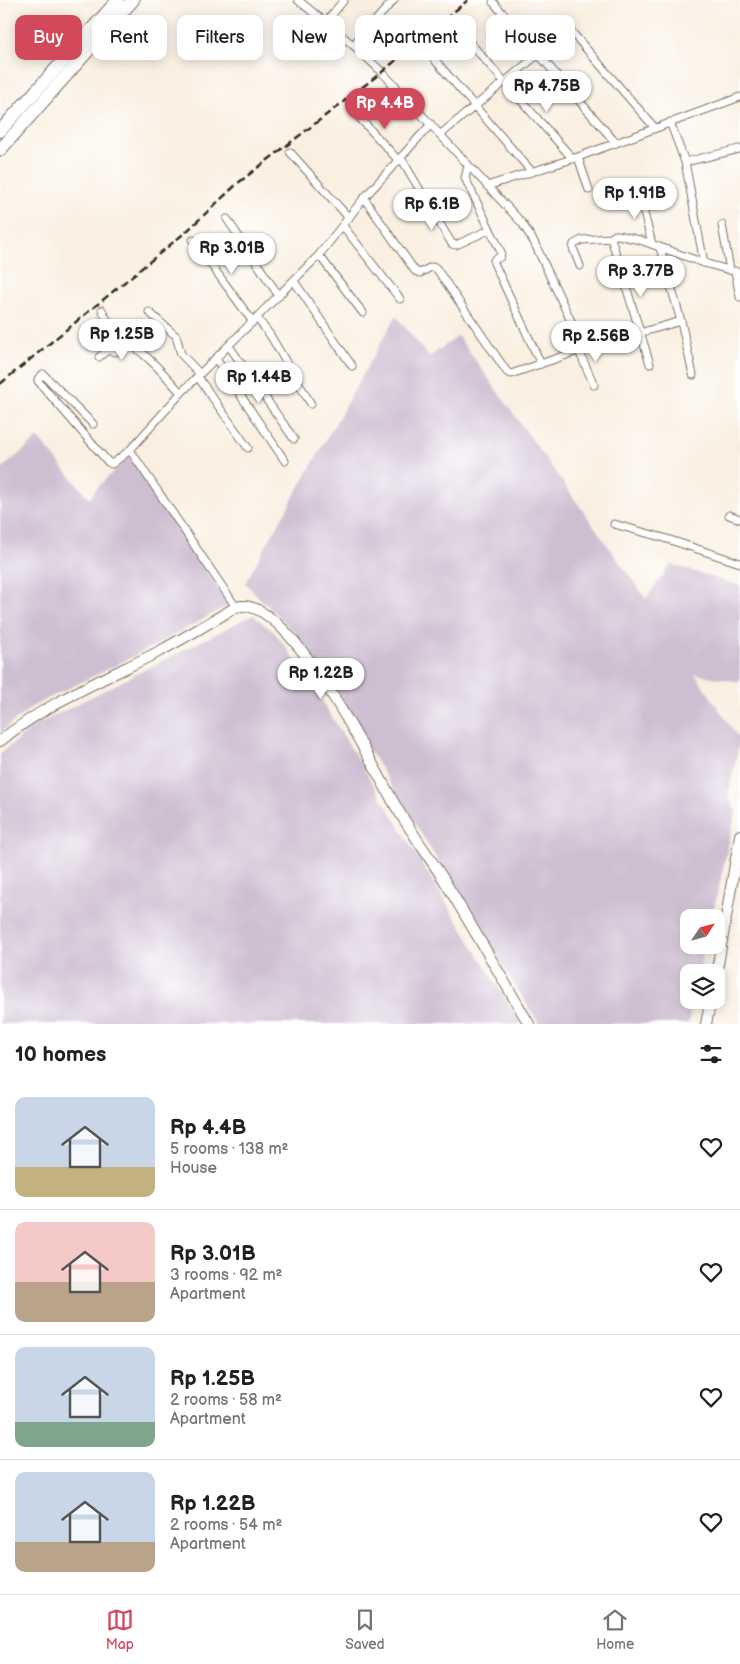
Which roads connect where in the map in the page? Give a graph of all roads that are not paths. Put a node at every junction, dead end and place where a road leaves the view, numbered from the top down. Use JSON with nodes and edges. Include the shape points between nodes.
{"nodes":[{"id":1,"x":118,"y":0,"type":"edge"},
{"id":2,"x":133,"y":0,"type":"edge"},
{"id":3,"x":298,"y":0,"type":"edge"},
{"id":4,"x":344,"y":0,"type":"edge"},
{"id":5,"x":394,"y":0,"type":"edge"},
{"id":6,"x":493,"y":2,"type":"dead end"},
{"id":7,"x":316,"y":15,"type":"edge"},
{"id":8,"x":332,"y":15,"type":"edge"},
{"id":9,"x":504,"y":15,"type":"edge"},
{"id":10,"x":575,"y":36,"type":"edge"},
{"id":11,"x":345,"y":39,"type":"edge"},
{"id":12,"x":353,"y":45,"type":"junction"},
{"id":13,"x":476,"y":49,"type":"edge"},
{"id":14,"x":435,"y":60,"type":"edge"},
{"id":15,"x":531,"y":60,"type":"edge"},
{"id":16,"x":544,"y":60,"type":"edge"},
{"id":17,"x":505,"y":81,"type":"junction"},
{"id":18,"x":395,"y":85,"type":"junction"},
{"id":19,"x":740,"y":97,"type":"edge"},
{"id":20,"x":375,"y":102,"type":"dead end"},
{"id":21,"x":474,"y":105,"type":"junction"},
{"id":22,"x":355,"y":113,"type":"dead end"},
{"id":23,"x":670,"y":122,"type":"junction"},
{"id":24,"x":431,"y":124,"type":"junction"},
{"id":25,"x":655,"y":128,"type":"junction"},
{"id":26,"x":0,"y":131,"type":"edge"},
{"id":27,"x":440,"y":134,"type":"junction"},
{"id":28,"x":616,"y":143,"type":"junction"},
{"id":29,"x":739,"y":149,"type":"edge"},
{"id":30,"x":0,"y":150,"type":"edge"},
{"id":31,"x":290,"y":152,"type":"dead end"},
{"id":32,"x":575,"y":158,"type":"junction"},
{"id":33,"x":400,"y":159,"type":"junction"},
{"id":34,"x":685,"y":162,"type":"junction"},
{"id":35,"x":468,"y":166,"type":"junction"},
{"id":36,"x":532,"y":172,"type":"junction"},
{"id":37,"x":487,"y":186,"type":"junction"},
{"id":38,"x":589,"y":190,"type":"dead end"},
{"id":39,"x":616,"y":197,"type":"dead end"},
{"id":40,"x":364,"y":198,"type":"junction"},
{"id":41,"x":349,"y":218,"type":"junction"},
{"id":42,"x":227,"y":219,"type":"dead end"},
{"id":43,"x":722,"y":225,"type":"dead end"},
{"id":44,"x":343,"y":226,"type":"junction"},
{"id":45,"x":489,"y":230,"type":"junction"},
{"id":46,"x":611,"y":238,"type":"junction"},
{"id":47,"x":193,"y":240,"type":"dead end"},
{"id":48,"x":652,"y":244,"type":"junction"},
{"id":49,"x":660,"y":248,"type":"junction"},
{"id":50,"x":319,"y":255,"type":"junction"},
{"id":51,"x":704,"y":263,"type":"junction"},
{"id":52,"x":580,"y":266,"type":"dead end"},
{"id":53,"x":735,"y":271,"type":"edge"},
{"id":54,"x":294,"y":281,"type":"junction"},
{"id":55,"x":279,"y":296,"type":"junction"},
{"id":56,"x":740,"y":297,"type":"edge"},
{"id":57,"x":400,"y":299,"type":"dead end"},
{"id":58,"x":102,"y":310,"type":"dead end"},
{"id":59,"x":149,"y":312,"type":"dead end"},
{"id":60,"x":363,"y":313,"type":"dead end"},
{"id":61,"x":255,"y":320,"type":"junction"},
{"id":62,"x":680,"y":321,"type":"junction"},
{"id":63,"x":640,"y":332,"type":"junction"},
{"id":64,"x":129,"y":343,"type":"junction"},
{"id":65,"x":229,"y":346,"type":"junction"},
{"id":66,"x":581,"y":350,"type":"junction"},
{"id":67,"x":99,"y":357,"type":"dead end"},
{"id":68,"x":216,"y":359,"type":"junction"},
{"id":69,"x":542,"y":364,"type":"junction"},
{"id":70,"x":650,"y":364,"type":"dead end"},
{"id":71,"x":352,"y":366,"type":"dead end"},
{"id":72,"x":199,"y":375,"type":"junction"},
{"id":73,"x":693,"y":375,"type":"dead end"},
{"id":74,"x":594,"y":385,"type":"dead end"},
{"id":75,"x":181,"y":393,"type":"junction"},
{"id":76,"x":311,"y":404,"type":"dead end"},
{"id":77,"x":93,"y":424,"type":"dead end"},
{"id":78,"x":294,"y":439,"type":"dead end"},
{"id":79,"x":248,"y":448,"type":"dead end"},
{"id":80,"x":130,"y":450,"type":"junction"},
{"id":81,"x":285,"y":461,"type":"dead end"},
{"id":82,"x":729,"y":515,"type":"dead end"},
{"id":83,"x":740,"y":519,"type":"edge"},
{"id":84,"x":614,"y":524,"type":"dead end"},
{"id":85,"x":740,"y":563,"type":"edge"},
{"id":86,"x":236,"y":607,"type":"junction"},
{"id":87,"x":0,"y":740,"type":"edge"},
{"id":88,"x":740,"y":835,"type":"edge"},
{"id":89,"x":718,"y":964,"type":"edge"},
{"id":90,"x":709,"y":1009,"type":"edge"},
{"id":91,"x":529,"y":1024,"type":"edge"},
{"id":92,"x":706,"y":1024,"type":"edge"}],
"edges":[{"from":1,"to":26,"type":"highway"},
{"from":2,"to":30,"type":"highway"},
{"from":3,"to":7,"type":"street"},
{"from":4,"to":8,"type":"street"},
{"from":5,"to":12,"type":"street"},
{"from":6,"to":9,"type":"street"},
{"from":10,"to":25,"type":"street"},
{"from":11,"to":12,"type":"street"},
{"from":12,"to":18,"type":"street"},
{"from":13,"to":17,"type":"street"},
{"from":14,"to":21,"type":"street"},
{"from":15,"to":17,"type":"street"},
{"from":16,"to":28,"type":"street"},
{"from":17,"to":21,"type":"street"},
{"from":17,"to":32,"type":"street"},
{"from":18,"to":20,"type":"street"},
{"from":18,"to":24,"type":"street"},
{"from":19,"to":23,"type":"street"},
{"from":21,"to":27,"type":"street"},
{"from":21,"to":36,"type":"street"},
{"from":22,"to":33,"type":"street"},
{"from":23,"to":25,"type":"street"},
{"from":23,"to":34,"type":"street"},
{"from":24,"to":27,"type":"street"},
{"from":24,"to":33,"type":"street"},
{"from":25,"to":28,"type":"street"},
{"from":27,"to":35,"type":"street"},
{"from":28,"to":32,"type":"street"},
{"from":29,"to":34,"type":"street"},
{"from":31,"to":41,"type":"street"},
{"from":32,"to":36,"type":"street"},
{"from":32,"to":38,"type":"street"},
{"from":33,"to":40,"type":"street"},
{"from":33,"to":45,"type":"street","via":[[452,244]]},
{"from":34,"to":51,"type":"street"},
{"from":35,"to":37,"type":"street"},
{"from":35,"to":45,"type":"street","via":[[465,178]]},
{"from":36,"to":37,"type":"street"},
{"from":37,"to":66,"type":"street","via":[[529,232]]},
{"from":39,"to":48,"type":"street","via":[[634,192],[638,194]]},
{"from":40,"to":41,"type":"street"},
{"from":40,"to":69,"type":"street","via":[[416,271],[420,273],[431,266],[436,268],[507,372],[514,374]]},
{"from":41,"to":44,"type":"street"},
{"from":42,"to":55,"type":"street"},
{"from":43,"to":53,"type":"street"},
{"from":44,"to":50,"type":"street"},
{"from":44,"to":57,"type":"street"},
{"from":45,"to":69,"type":"street","via":[[501,252],[494,263]]},
{"from":46,"to":48,"type":"street","via":[[618,235]]},
{"from":46,"to":52,"type":"street","via":[[594,238],[574,244]]},
{"from":46,"to":63,"type":"street"},
{"from":47,"to":61,"type":"street"},
{"from":48,"to":49,"type":"street"},
{"from":49,"to":51,"type":"street"},
{"from":49,"to":62,"type":"street"},
{"from":50,"to":54,"type":"street"},
{"from":50,"to":60,"type":"street"},
{"from":51,"to":53,"type":"street"},
{"from":53,"to":56,"type":"street"},
{"from":54,"to":55,"type":"street"},
{"from":54,"to":71,"type":"street"},
{"from":55,"to":61,"type":"street"},
{"from":58,"to":64,"type":"street","via":[[113,330]]},
{"from":59,"to":72,"type":"street","via":[[176,336],[181,354]]},
{"from":61,"to":65,"type":"street"},
{"from":61,"to":76,"type":"street","via":[[270,335]]},
{"from":62,"to":63,"type":"street"},
{"from":62,"to":73,"type":"street"},
{"from":63,"to":66,"type":"street"},
{"from":63,"to":70,"type":"street"},
{"from":64,"to":67,"type":"street","via":[[115,352],[108,350]]},
{"from":64,"to":75,"type":"street"},
{"from":65,"to":68,"type":"street"},
{"from":65,"to":78,"type":"street"},
{"from":66,"to":69,"type":"street"},
{"from":66,"to":74,"type":"street"},
{"from":68,"to":72,"type":"street"},
{"from":68,"to":81,"type":"street"},
{"from":72,"to":75,"type":"street"},
{"from":72,"to":79,"type":"street"},
{"from":75,"to":80,"type":"street"},
{"from":77,"to":80,"type":"street","via":[[43,374],[38,379],[108,462],[116,463]]},
{"from":80,"to":86,"type":"street"},
{"from":82,"to":83,"type":"street"},
{"from":84,"to":85,"type":"street"},
{"from":86,"to":87,"type":"street","via":[[161,650],[70,695]]},
{"from":86,"to":91,"type":"street","via":[[251,607],[270,618],[320,677]]},
{"from":88,"to":89,"type":"street"},
{"from":90,"to":92,"type":"street"}]}
